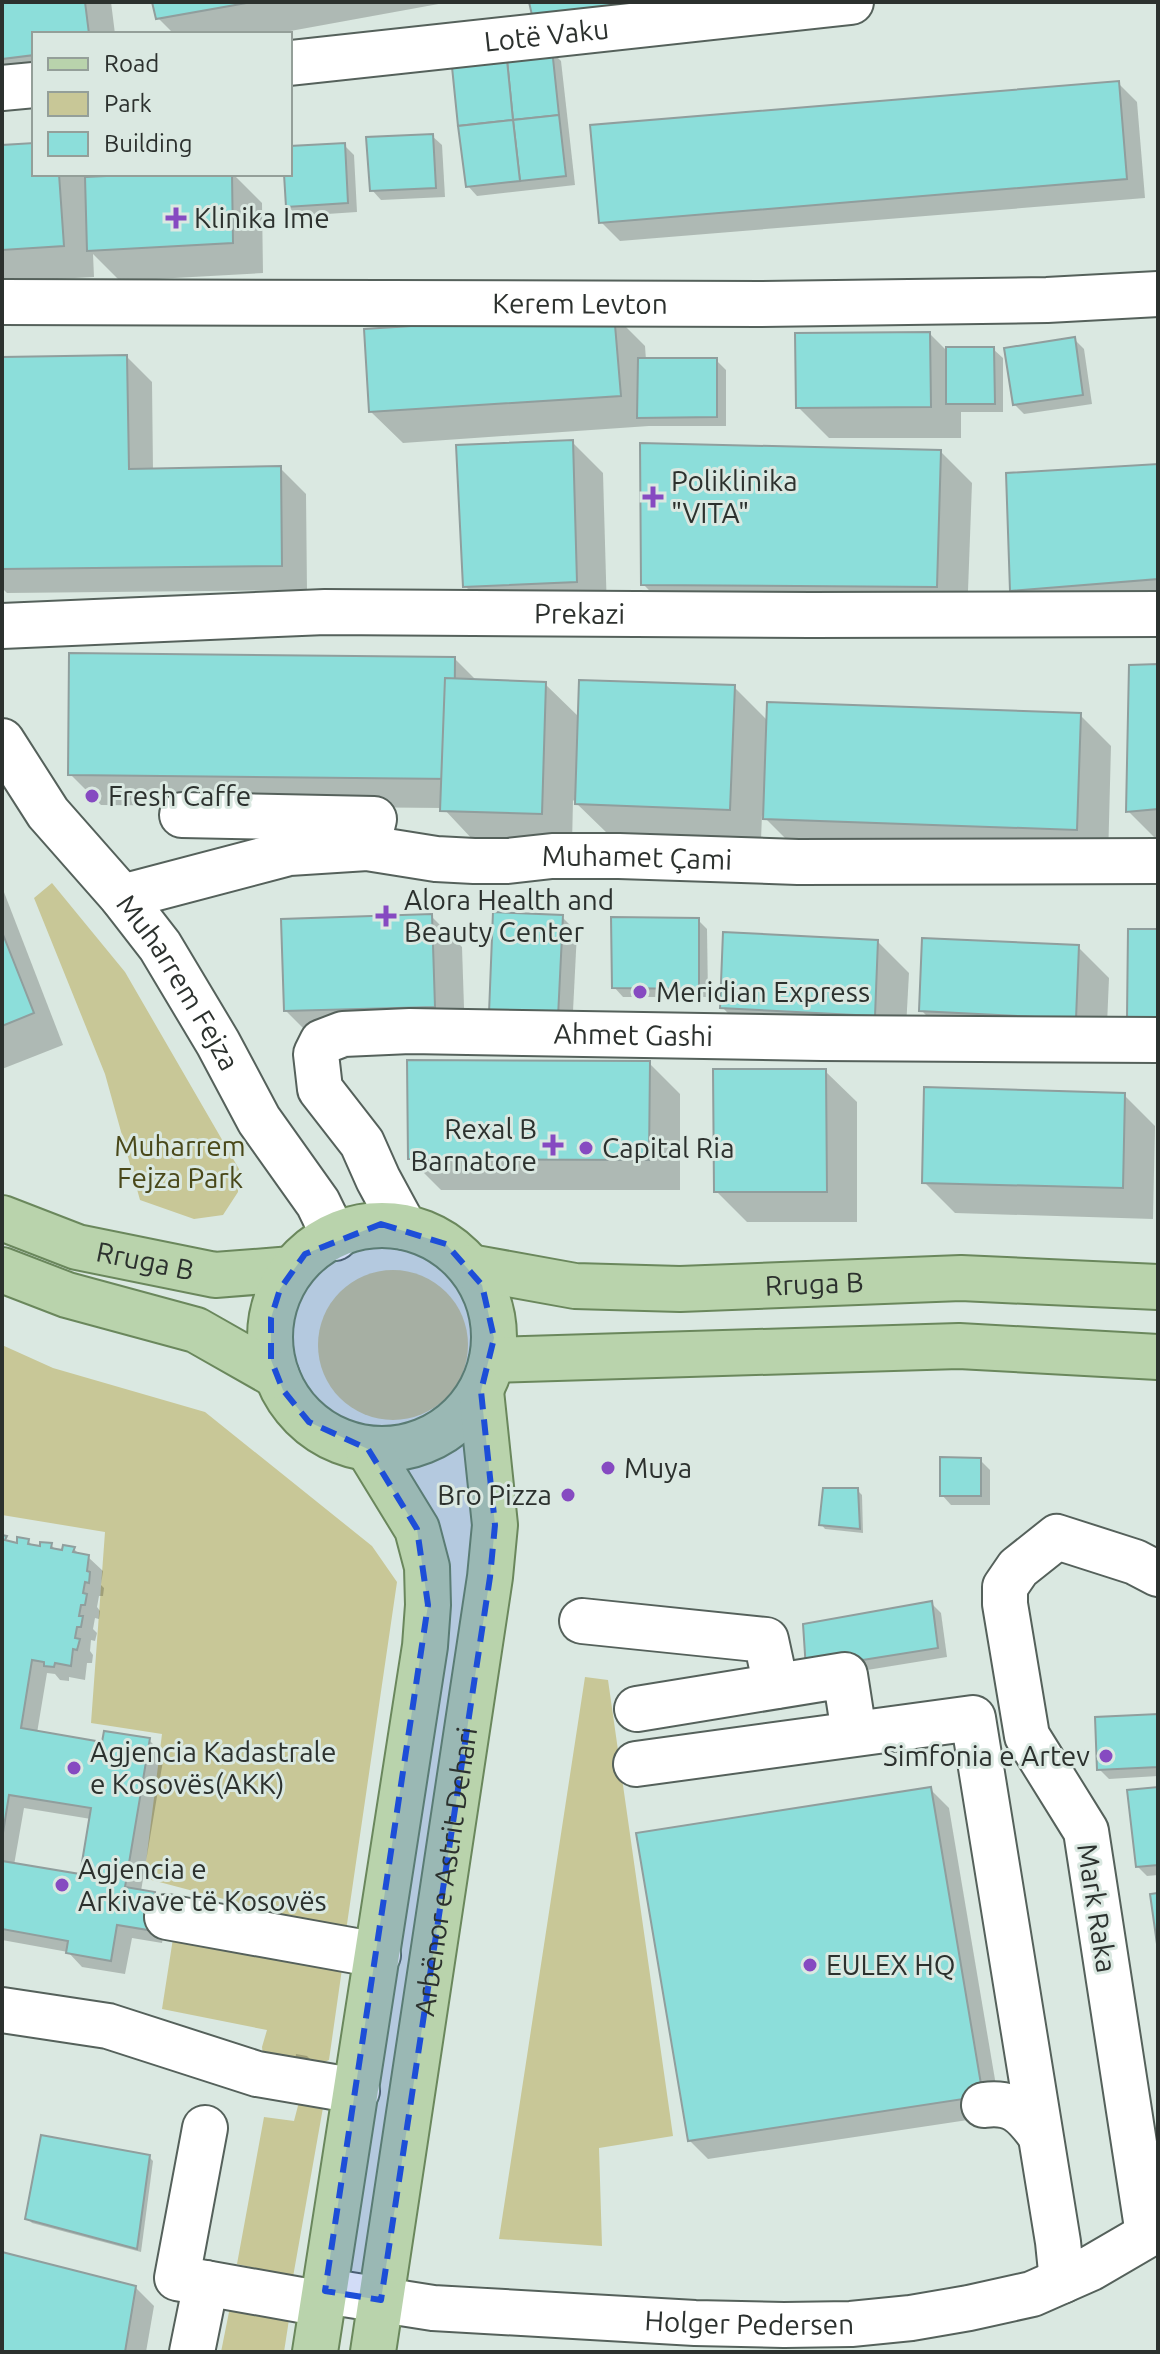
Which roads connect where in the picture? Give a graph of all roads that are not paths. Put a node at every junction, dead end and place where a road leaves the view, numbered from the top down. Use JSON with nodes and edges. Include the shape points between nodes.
{"nodes":[{"id":1,"x":851,"y":2,"type":"edge"},
{"id":2,"x":292,"y":63,"type":"edge"},
{"id":3,"x":32,"y":85,"type":"edge"},
{"id":4,"x":2,"y":88,"type":"edge"},
{"id":5,"x":1158,"y":294,"type":"edge"},
{"id":6,"x":2,"y":302,"type":"edge"},
{"id":7,"x":1158,"y":614,"type":"edge"},
{"id":8,"x":2,"y":626,"type":"edge"},
{"id":9,"x":2,"y":741,"type":"edge"},
{"id":10,"x":182,"y":815,"type":"dead end"},
{"id":11,"x":367,"y":848,"type":"junction"},
{"id":12,"x":1158,"y":861,"type":"edge"},
{"id":13,"x":122,"y":897,"type":"junction"},
{"id":14,"x":1158,"y":1040,"type":"edge"},
{"id":15,"x":2,"y":1218,"type":"edge"},
{"id":16,"x":404,"y":1227,"type":"junction"},
{"id":17,"x":335,"y":1238,"type":"junction"},
{"id":18,"x":470,"y":1267,"type":"junction"},
{"id":19,"x":292,"y":1269,"type":"junction"},
{"id":20,"x":2,"y":1270,"type":"edge"},
{"id":21,"x":1158,"y":1287,"type":"edge"},
{"id":22,"x":1158,"y":1357,"type":"edge"},
{"id":23,"x":486,"y":1375,"type":"junction"},
{"id":24,"x":277,"y":1376,"type":"junction"},
{"id":25,"x":368,"y":1449,"type":"junction"},
{"id":26,"x":1158,"y":1574,"type":"edge"},
{"id":27,"x":582,"y":1621,"type":"dead end"},
{"id":28,"x":776,"y":1686,"type":"junction"},
{"id":29,"x":637,"y":1709,"type":"dead end"},
{"id":30,"x":854,"y":1733,"type":"junction"},
{"id":31,"x":636,"y":1764,"type":"dead end"},
{"id":32,"x":167,"y":1917,"type":"dead end"},
{"id":33,"x":378,"y":1955,"type":"junction"},
{"id":34,"x":2,"y":2010,"type":"edge"},
{"id":35,"x":357,"y":2091,"type":"junction"},
{"id":36,"x":984,"y":2105,"type":"dead end"},
{"id":37,"x":205,"y":2128,"type":"dead end"},
{"id":38,"x":1040,"y":2135,"type":"junction"},
{"id":39,"x":1153,"y":2232,"type":"edge"},
{"id":40,"x":1062,"y":2281,"type":"junction"},
{"id":41,"x":206,"y":2283,"type":"junction"},
{"id":42,"x":324,"y":2298,"type":"junction"},
{"id":43,"x":381,"y":2300,"type":"junction"},
{"id":44,"x":579,"y":2334,"type":"edge"},
{"id":45,"x":192,"y":2352,"type":"edge"},
{"id":46,"x":315,"y":2352,"type":"edge"},
{"id":47,"x":373,"y":2352,"type":"edge"}],
"edges":[{"from":1,"to":2,"type":"street","name":"Lotë Vaku"},
{"from":3,"to":4,"type":"street"},
{"from":5,"to":6,"type":"street","name":"Kerem Levton","via":[[761,304]]},
{"from":7,"to":8,"type":"street","name":"Prekazi","via":[[325,612]]},
{"from":9,"to":13,"type":"street","name":"Muharrem Fejza","via":[[48,813]]},
{"from":10,"to":11,"type":"street","via":[[374,819]]},
{"from":11,"to":12,"type":"street","name":"Muhamet Çami","via":[[474,861],[619,856],[798,862]]},
{"from":11,"to":13,"type":"street","name":"Muhamet Çami","via":[[289,853]]},
{"from":13,"to":17,"type":"street","name":"Muharrem Fejza","via":[[160,946],[259,1120],[318,1203]]},
{"from":14,"to":16,"type":"street","name":"Ahmet Gashi","via":[[343,1034],[322,1042],[316,1054],[320,1089],[362,1143]]},
{"from":15,"to":19,"type":"main road","name":"Rruga B","via":[[77,1247],[215,1275]]},
{"from":16,"to":17,"type":"main road","via":[[367,1225]]},
{"from":16,"to":18,"type":"main road","via":[[436,1238]]},
{"from":17,"to":19,"type":"main road","via":[[315,1246]]},
{"from":18,"to":21,"type":"main road","name":"Rruga B","via":[[575,1286],[680,1289],[961,1278]]},
{"from":18,"to":23,"type":"main road","via":[[492,1316],[494,1338]]},
{"from":19,"to":24,"type":"main road","via":[[271,1318],[269,1344]]},
{"from":20,"to":24,"type":"main road","name":"Rruga B","via":[[67,1295],[196,1330]]},
{"from":22,"to":23,"type":"main road","via":[[959,1346]]},
{"from":23,"to":25,"type":"main road","via":[[461,1417],[434,1437],[402,1448]]},
{"from":23,"to":43,"type":"main road","name":"Arbënor e Astrit Dehari","via":[[495,1525],[490,1577]]},
{"from":24,"to":25,"type":"main road","via":[[288,1400],[314,1427]]},
{"from":25,"to":33,"type":"main road","name":"Arbënor e Astrit Dehari","via":[[417,1529],[427,1567],[428,1605]]},
{"from":26,"to":39,"type":"street","name":"Mark Raka","via":[[1057,1537],[1018,1568],[1005,1587],[1027,1736],[1086,1831]]},
{"from":27,"to":28,"type":"street","via":[[766,1640]]},
{"from":28,"to":29,"type":"street"},
{"from":28,"to":30,"type":"street","via":[[845,1675]]},
{"from":30,"to":31,"type":"street"},
{"from":30,"to":38,"type":"street","via":[[973,1718]]},
{"from":32,"to":33,"type":"street"},
{"from":33,"to":35,"type":"main road","name":"Arbënor e Astrit Dehari"},
{"from":34,"to":35,"type":"street","via":[[108,2026],[257,2074]]},
{"from":35,"to":42,"type":"main road","name":"Arbënor e Astrit Dehari"},
{"from":36,"to":38,"type":"street","via":[[1012,2106]]},
{"from":37,"to":41,"type":"street","name":"Holger Pedersen","via":[[177,2278]]},
{"from":38,"to":40,"type":"street"},
{"from":39,"to":40,"type":"street","name":"Holger Pedersen"},
{"from":40,"to":44,"type":"street","name":"Holger Pedersen","via":[[1032,2294],[911,2318],[851,2324],[695,2323]]},
{"from":41,"to":42,"type":"street","name":"Holger Pedersen"},
{"from":41,"to":45,"type":"street"},
{"from":42,"to":43,"type":"street","name":"Holger Pedersen"},
{"from":42,"to":46,"type":"main road","name":"Arbënor e Astrit Dehari"},
{"from":43,"to":44,"type":"street","name":"Holger Pedersen"},
{"from":43,"to":47,"type":"main road","name":"Arbënor e Astrit Dehari"}]}
